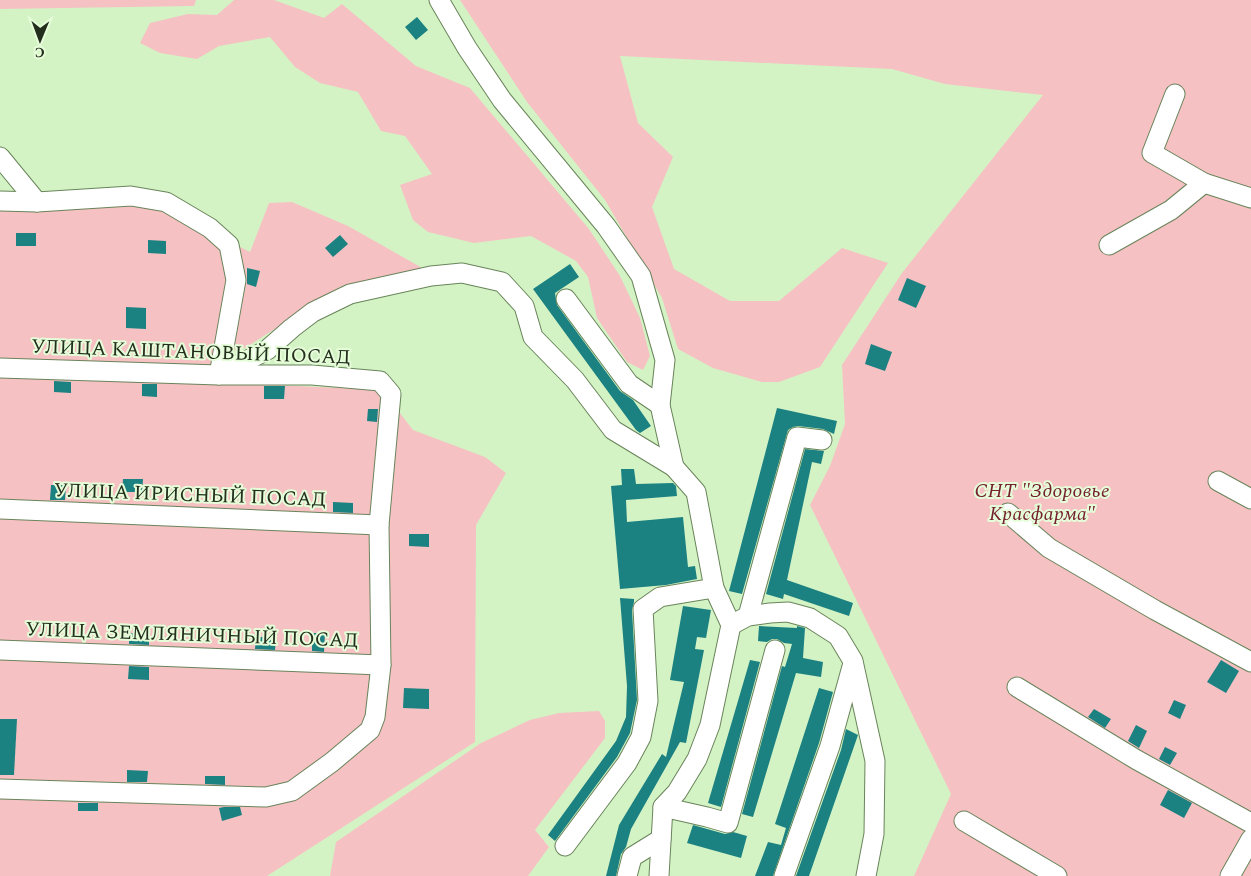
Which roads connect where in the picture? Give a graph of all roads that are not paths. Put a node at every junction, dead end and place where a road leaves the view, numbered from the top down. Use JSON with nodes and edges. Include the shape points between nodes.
{"nodes":[{"id":1,"x":440,"y":0,"type":"edge"},
{"id":2,"x":1175,"y":94,"type":"dead end"},
{"id":3,"x":0,"y":157,"type":"edge"},
{"id":4,"x":1204,"y":183,"type":"junction"},
{"id":5,"x":1251,"y":198,"type":"edge"},
{"id":6,"x":0,"y":201,"type":"edge"},
{"id":7,"x":38,"y":202,"type":"junction"},
{"id":8,"x":1109,"y":245,"type":"dead end"},
{"id":9,"x":566,"y":299,"type":"dead end"},
{"id":10,"x":0,"y":368,"type":"edge"},
{"id":11,"x":218,"y":375,"type":"junction"},
{"id":12,"x":660,"y":405,"type":"junction"},
{"id":13,"x":822,"y":440,"type":"dead end"},
{"id":14,"x":674,"y":467,"type":"junction"},
{"id":15,"x":1218,"y":481,"type":"dead end"},
{"id":16,"x":1251,"y":499,"type":"edge"},
{"id":17,"x":0,"y":509,"type":"edge"},
{"id":18,"x":1008,"y":513,"type":"dead end"},
{"id":19,"x":379,"y":525,"type":"junction"},
{"id":20,"x":714,"y":588,"type":"junction"},
{"id":21,"x":748,"y":616,"type":"junction"},
{"id":22,"x":731,"y":625,"type":"junction"},
{"id":23,"x":0,"y":650,"type":"edge"},
{"id":24,"x":776,"y":650,"type":"dead end"},
{"id":25,"x":853,"y":661,"type":"junction"},
{"id":26,"x":1251,"y":662,"type":"edge"},
{"id":27,"x":381,"y":664,"type":"junction"},
{"id":28,"x":1017,"y":687,"type":"dead end"},
{"id":29,"x":0,"y":789,"type":"edge"},
{"id":30,"x":664,"y":808,"type":"junction"},
{"id":31,"x":964,"y":822,"type":"dead end"},
{"id":32,"x":1251,"y":822,"type":"edge"},
{"id":33,"x":661,"y":838,"type":"junction"},
{"id":34,"x":1251,"y":839,"type":"edge"},
{"id":35,"x":565,"y":846,"type":"dead end"},
{"id":36,"x":627,"y":876,"type":"edge"},
{"id":37,"x":659,"y":876,"type":"edge"},
{"id":38,"x":784,"y":876,"type":"edge"},
{"id":39,"x":866,"y":876,"type":"edge"},
{"id":40,"x":1057,"y":876,"type":"edge"},
{"id":41,"x":1230,"y":876,"type":"edge"}],
"edges":[{"from":1,"to":12,"type":"street","via":[[502,100],[606,226],[641,276],[665,360]]},
{"from":2,"to":4,"type":"street","via":[[1152,153]]},
{"from":3,"to":7,"type":"street"},
{"from":4,"to":5,"type":"street"},
{"from":4,"to":8,"type":"street","via":[[1171,210]]},
{"from":6,"to":7,"type":"street"},
{"from":7,"to":11,"type":"street","via":[[131,196],[166,202],[210,228],[229,245],[236,280]]},
{"from":9,"to":12,"type":"street","via":[[629,384]]},
{"from":10,"to":11,"type":"street","name":"УЛИЦА КАШТАНОВЫЙ ПОСАД"},
{"from":11,"to":14,"type":"street","via":[[267,350],[313,312],[350,294],[430,276],[462,274],[502,282],[524,306],[533,338],[576,380],[613,430]]},
{"from":11,"to":19,"type":"street","name":"УЛИЦА КАШТАНОВЫЙ ПОСАД","via":[[312,374],[380,382],[391,394]]},
{"from":12,"to":14,"type":"street"},
{"from":13,"to":21,"type":"street","via":[[797,436]]},
{"from":14,"to":20,"type":"street","via":[[696,492]]},
{"from":15,"to":16,"type":"street"},
{"from":17,"to":19,"type":"street","name":"УЛИЦА ИРИСНЫЙ ПОСАД"},
{"from":18,"to":26,"type":"street","via":[[1048,548]]},
{"from":19,"to":27,"type":"street"},
{"from":20,"to":22,"type":"street"},
{"from":20,"to":35,"type":"street","via":[[660,597],[643,609],[648,701],[641,737],[627,763]]},
{"from":21,"to":22,"type":"street"},
{"from":21,"to":25,"type":"street","via":[[788,612],[810,618],[838,636]]},
{"from":22,"to":30,"type":"street","via":[[710,725],[697,759]]},
{"from":23,"to":27,"type":"street","name":"УЛИЦА ЗЕМЛЯНИЧНЫЙ ПОСАД"},
{"from":24,"to":30,"type":"street","via":[[728,823]]},
{"from":25,"to":38,"type":"street","via":[[830,746]]},
{"from":25,"to":39,"type":"street","via":[[875,761],[874,834]]},
{"from":27,"to":29,"type":"street","via":[[375,716],[370,730],[292,791],[266,797]]},
{"from":28,"to":32,"type":"street","via":[[1137,760]]},
{"from":30,"to":33,"type":"street"},
{"from":31,"to":40,"type":"street"},
{"from":33,"to":36,"type":"street","via":[[632,857]]},
{"from":33,"to":37,"type":"street"},
{"from":34,"to":41,"type":"street"}]}
